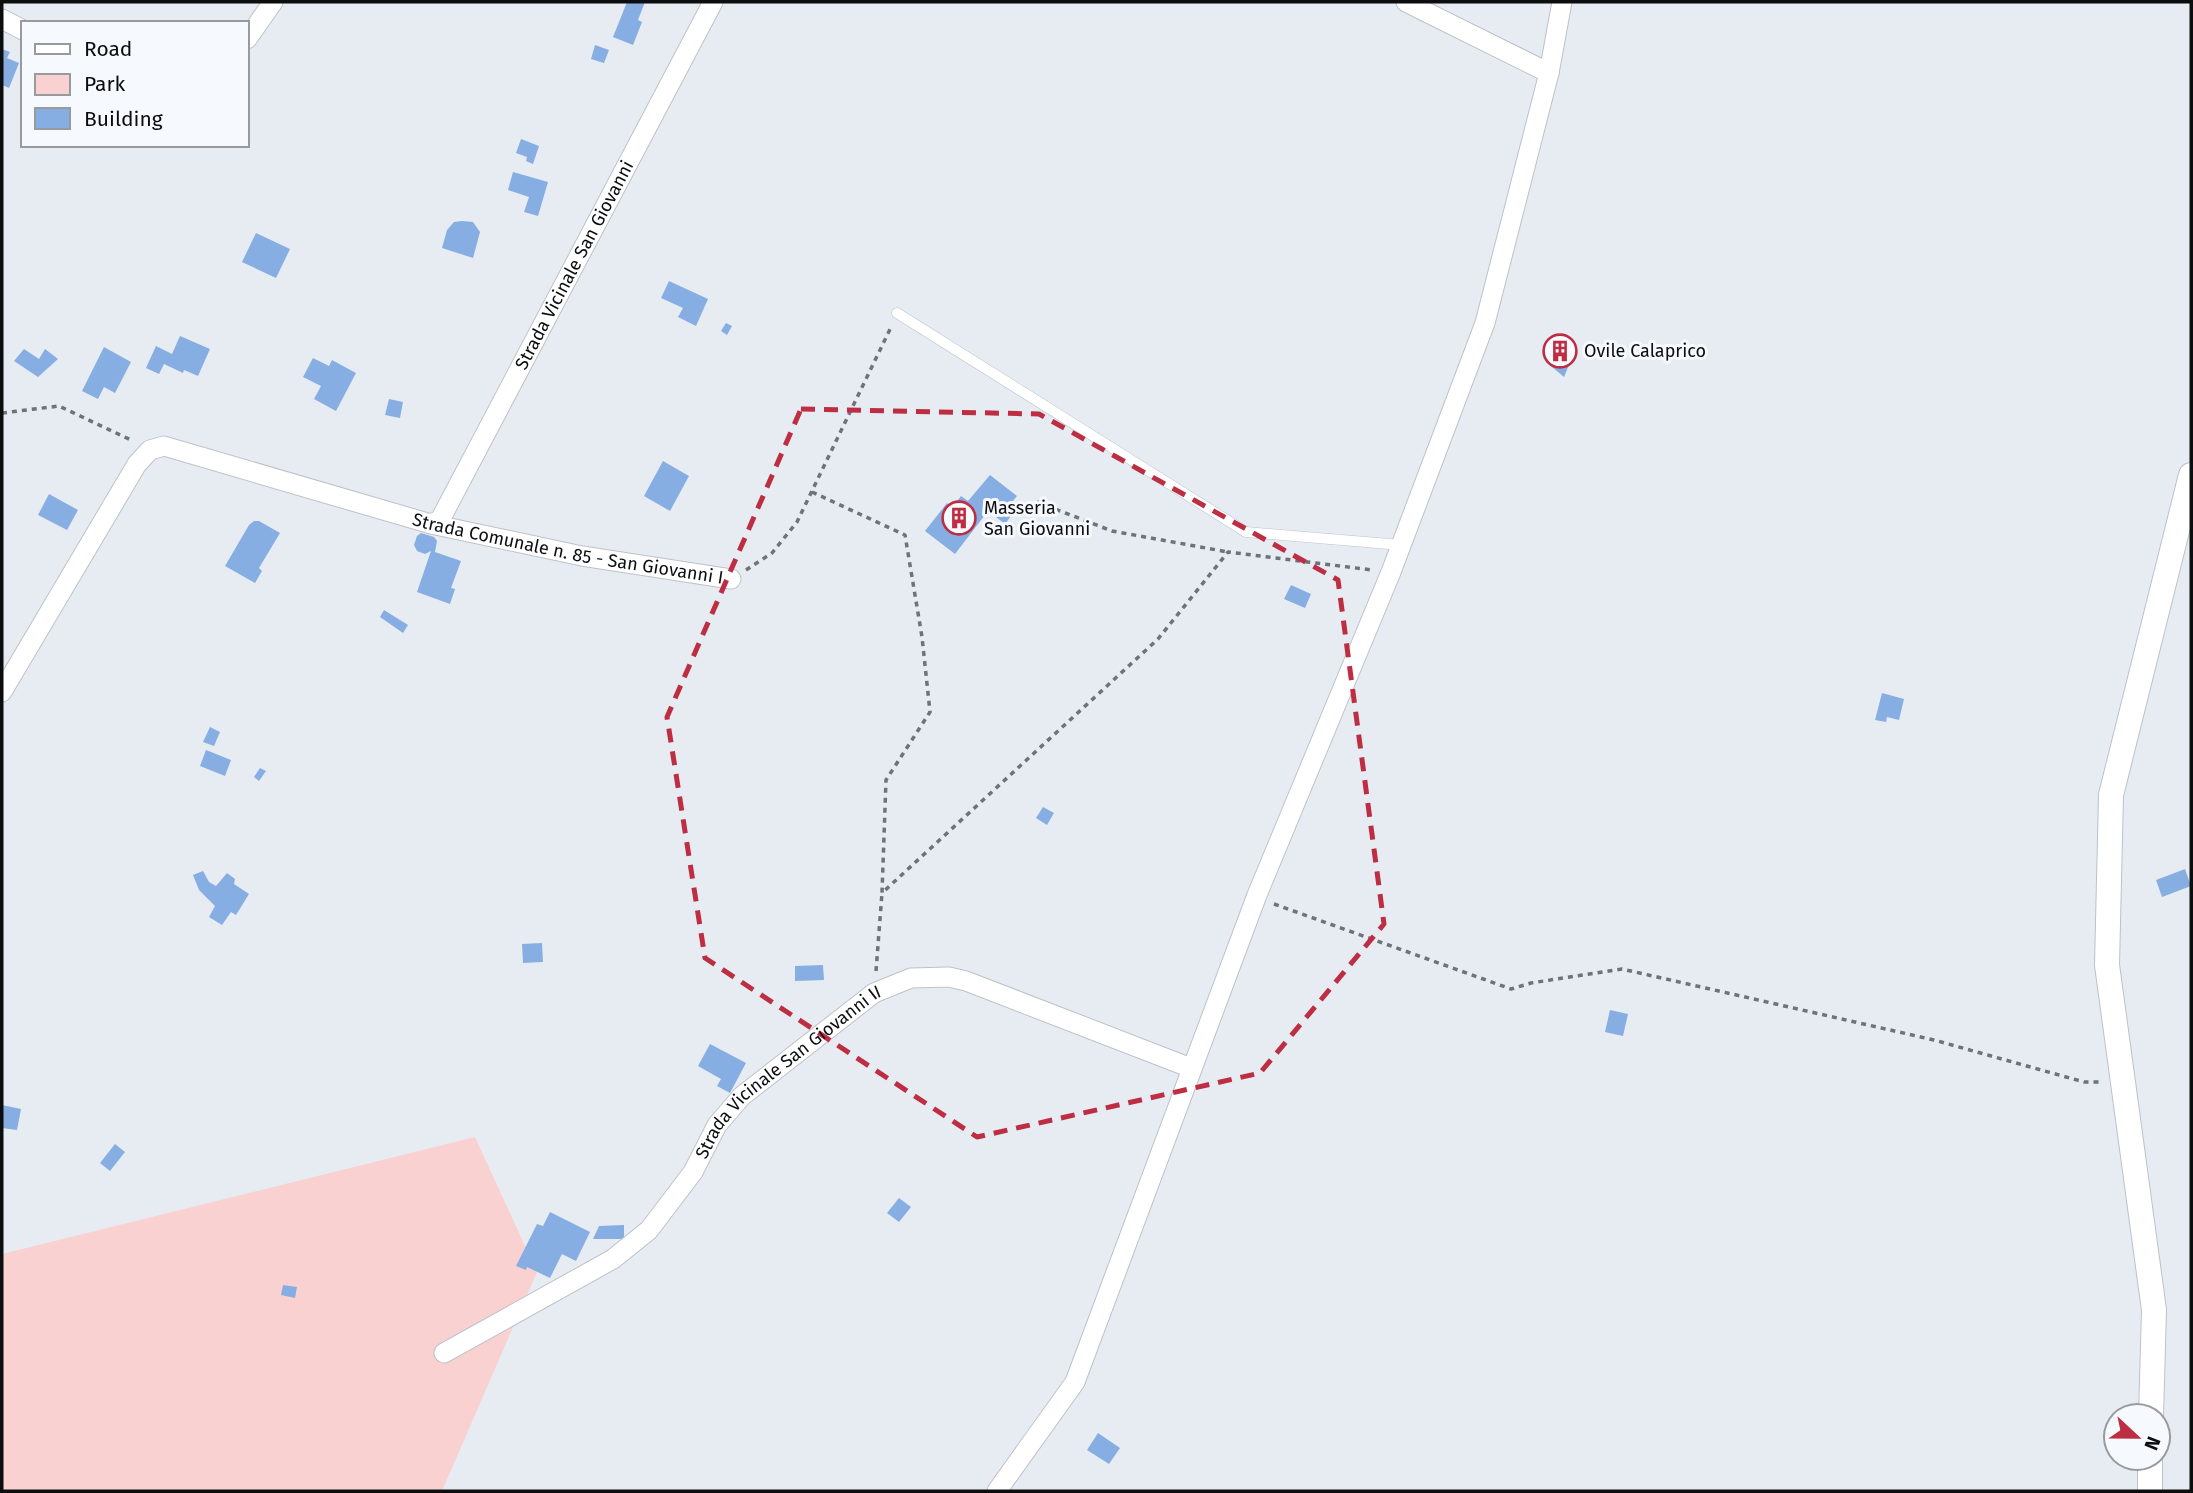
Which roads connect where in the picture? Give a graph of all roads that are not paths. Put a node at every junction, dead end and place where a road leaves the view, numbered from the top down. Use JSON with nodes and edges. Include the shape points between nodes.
{"nodes":[{"id":1,"x":273,"y":2,"type":"edge"},
{"id":2,"x":713,"y":2,"type":"edge"},
{"id":3,"x":1406,"y":2,"type":"edge"},
{"id":4,"x":1562,"y":2,"type":"edge"},
{"id":5,"x":2,"y":19,"type":"edge"},
{"id":6,"x":21,"y":29,"type":"edge"},
{"id":7,"x":248,"y":38,"type":"edge"},
{"id":8,"x":1549,"y":73,"type":"junction"},
{"id":9,"x":897,"y":313,"type":"road end"},
{"id":10,"x":2191,"y":475,"type":"edge"},
{"id":11,"x":431,"y":524,"type":"junction"},
{"id":12,"x":1401,"y":545,"type":"junction"},
{"id":13,"x":731,"y":579,"type":"road end"},
{"id":14,"x":2,"y":692,"type":"edge"},
{"id":15,"x":1191,"y":1069,"type":"junction"},
{"id":16,"x":444,"y":1353,"type":"dead end"},
{"id":17,"x":2151,"y":1402,"type":"edge"},
{"id":18,"x":2150,"y":1472,"type":"edge"},
{"id":19,"x":997,"y":1491,"type":"edge"},
{"id":20,"x":2150,"y":1491,"type":"edge"}],
"edges":[{"from":1,"to":7,"type":"street"},
{"from":2,"to":11,"type":"street","name":"Strada Vicinale San Giovanni","via":[[440,520]]},
{"from":3,"to":8,"type":"street"},
{"from":4,"to":8,"type":"street"},
{"from":5,"to":6,"type":"street"},
{"from":8,"to":12,"type":"street","via":[[1485,323]]},
{"from":9,"to":12,"type":"lane","via":[[1246,532]]},
{"from":10,"to":17,"type":"street","via":[[2111,795],[2107,965],[2154,1310]]},
{"from":11,"to":13,"type":"street","name":"Strada Comunale n. 85 - San Giovanni I","via":[[582,556]]},
{"from":11,"to":14,"type":"street","name":"Strada Comunale n. 85 - San Giovanni I","via":[[164,446],[150,450],[137,464]]},
{"from":12,"to":15,"type":"street"},
{"from":15,"to":16,"type":"street","name":"Strada Vicinale San Giovanni II","via":[[965,981],[911,978],[874,993],[742,1096],[716,1125],[693,1172],[649,1230],[612,1259]]},
{"from":15,"to":19,"type":"street","via":[[1075,1382]]},
{"from":18,"to":20,"type":"street"}]}
